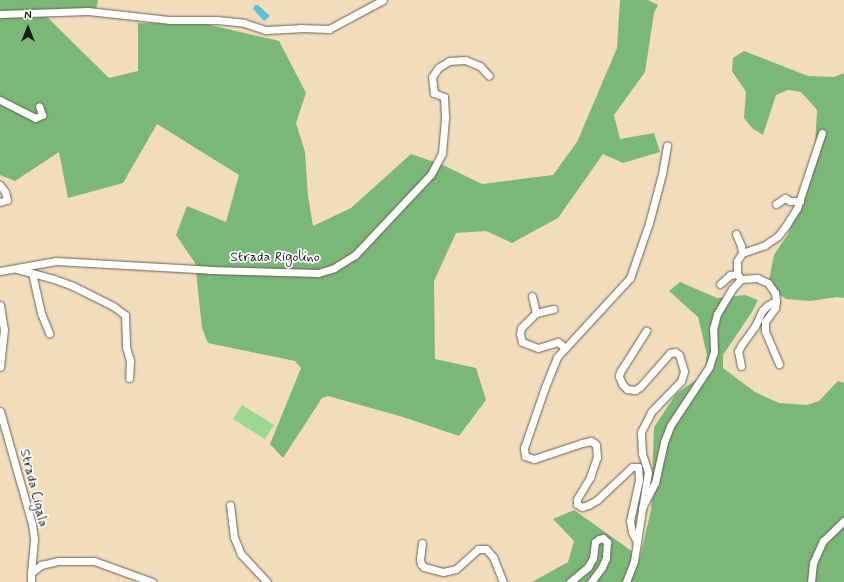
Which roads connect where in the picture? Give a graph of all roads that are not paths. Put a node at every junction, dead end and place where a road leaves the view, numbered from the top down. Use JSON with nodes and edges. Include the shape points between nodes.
{"nodes":[{"id":1,"x":383,"y":0,"type":"edge"},
{"id":2,"x":0,"y":14,"type":"edge"},
{"id":3,"x":489,"y":76,"type":"dead end"},
{"id":4,"x":0,"y":100,"type":"edge"},
{"id":5,"x":39,"y":106,"type":"dead end"},
{"id":6,"x":822,"y":133,"type":"dead end"},
{"id":7,"x":667,"y":145,"type":"dead end"},
{"id":8,"x":0,"y":185,"type":"edge"},
{"id":9,"x":800,"y":201,"type":"junction"},
{"id":10,"x":0,"y":202,"type":"edge"},
{"id":11,"x":776,"y":204,"type":"dead end"},
{"id":12,"x":736,"y":234,"type":"dead end"},
{"id":13,"x":742,"y":254,"type":"junction"},
{"id":14,"x":14,"y":268,"type":"junction"},
{"id":15,"x":0,"y":271,"type":"edge"},
{"id":16,"x":32,"y":273,"type":"junction"},
{"id":17,"x":739,"y":277,"type":"junction"},
{"id":18,"x":720,"y":284,"type":"dead end"},
{"id":19,"x":532,"y":296,"type":"dead end"},
{"id":20,"x":776,"y":301,"type":"junction"},
{"id":21,"x":0,"y":306,"type":"edge"},
{"id":22,"x":554,"y":309,"type":"dead end"},
{"id":23,"x":536,"y":313,"type":"junction"},
{"id":24,"x":646,"y":331,"type":"dead end"},
{"id":25,"x":49,"y":333,"type":"dead end"},
{"id":26,"x":564,"y":348,"type":"junction"},
{"id":27,"x":1,"y":354,"type":"edge"},
{"id":28,"x":779,"y":364,"type":"dead end"},
{"id":29,"x":741,"y":366,"type":"dead end"},
{"id":30,"x":0,"y":367,"type":"edge"},
{"id":31,"x":129,"y":378,"type":"dead end"},
{"id":32,"x":0,"y":411,"type":"edge"},
{"id":33,"x":230,"y":505,"type":"dead end"},
{"id":34,"x":642,"y":508,"type":"junction"},
{"id":35,"x":844,"y":520,"type":"edge"},
{"id":36,"x":637,"y":542,"type":"junction"},
{"id":37,"x":422,"y":544,"type":"dead end"},
{"id":38,"x":31,"y":573,"type":"junction"},
{"id":39,"x":31,"y":582,"type":"edge"},
{"id":40,"x":152,"y":582,"type":"edge"},
{"id":41,"x":267,"y":582,"type":"edge"},
{"id":42,"x":503,"y":582,"type":"edge"},
{"id":43,"x":570,"y":582,"type":"edge"},
{"id":44,"x":591,"y":582,"type":"edge"},
{"id":45,"x":626,"y":582,"type":"edge"},
{"id":46,"x":811,"y":582,"type":"edge"}],
"edges":[{"from":1,"to":2,"type":"street","via":[[329,30],[266,30],[244,23],[169,20],[104,12]]},
{"from":3,"to":14,"type":"street","name":"Strada Rigolino","via":[[480,66],[465,60],[449,61],[438,68],[432,77],[434,93],[444,97],[442,153],[431,174],[355,255],[334,268],[318,273],[56,261]]},
{"from":4,"to":5,"type":"street","via":[[35,118],[42,115]]},
{"from":6,"to":9,"type":"street"},
{"from":7,"to":26,"type":"street","via":[[649,223],[630,278]]},
{"from":8,"to":10,"type":"street","via":[[6,192],[7,200]]},
{"from":9,"to":11,"type":"street","via":[[785,198]]},
{"from":9,"to":13,"type":"street","via":[[778,236]]},
{"from":12,"to":13,"type":"street"},
{"from":13,"to":17,"type":"street","via":[[737,261]]},
{"from":14,"to":15,"type":"street","name":"Strada Rigolino"},
{"from":14,"to":16,"type":"street"},
{"from":16,"to":25,"type":"street"},
{"from":16,"to":31,"type":"street","via":[[73,286],[113,306],[125,315],[126,347],[130,361]]},
{"from":17,"to":18,"type":"street","via":[[730,274]]},
{"from":17,"to":20,"type":"street","via":[[757,278],[768,283],[775,293]]},
{"from":17,"to":34,"type":"street","via":[[717,314],[713,329],[714,352],[708,367],[670,426],[655,483]]},
{"from":19,"to":23,"type":"street"},
{"from":20,"to":28,"type":"street","via":[[775,308],[765,322],[765,331]]},
{"from":20,"to":29,"type":"street","via":[[762,311],[742,344],[738,352]]},
{"from":21,"to":27,"type":"street","via":[[4,329]]},
{"from":22,"to":23,"type":"street"},
{"from":23,"to":26,"type":"street","via":[[521,328],[522,342],[538,348],[558,342]]},
{"from":24,"to":34,"type":"street","via":[[620,372],[622,384],[627,389],[635,390],[640,387],[670,353],[674,352],[679,354],[684,371],[681,381],[651,412],[641,432],[642,453],[648,472]]},
{"from":26,"to":36,"type":"street","via":[[557,357],[545,387],[524,444],[524,455],[536,459],[582,443],[594,442],[597,457],[590,477],[577,500],[577,504],[582,507],[597,500],[632,467],[638,467],[639,480],[630,521]]},
{"from":27,"to":30,"type":"street"},
{"from":32,"to":38,"type":"street","name":"Strada Cigala","via":[[32,524],[34,539]]},
{"from":33,"to":41,"type":"street","via":[[234,537],[241,554]]},
{"from":34,"to":36,"type":"street"},
{"from":35,"to":46,"type":"street","via":[[824,541],[813,562]]},
{"from":36,"to":45,"type":"street","via":[[634,561]]},
{"from":37,"to":42,"type":"street","via":[[421,564],[443,572],[456,570],[478,549],[486,549],[493,557]]},
{"from":38,"to":39,"type":"street","name":"Strada Cigala"},
{"from":38,"to":40,"type":"street","via":[[41,566],[59,561],[94,561]]},
{"from":43,"to":44,"type":"street","via":[[588,567],[593,558],[595,542],[603,538],[607,542],[606,558]]}]}
